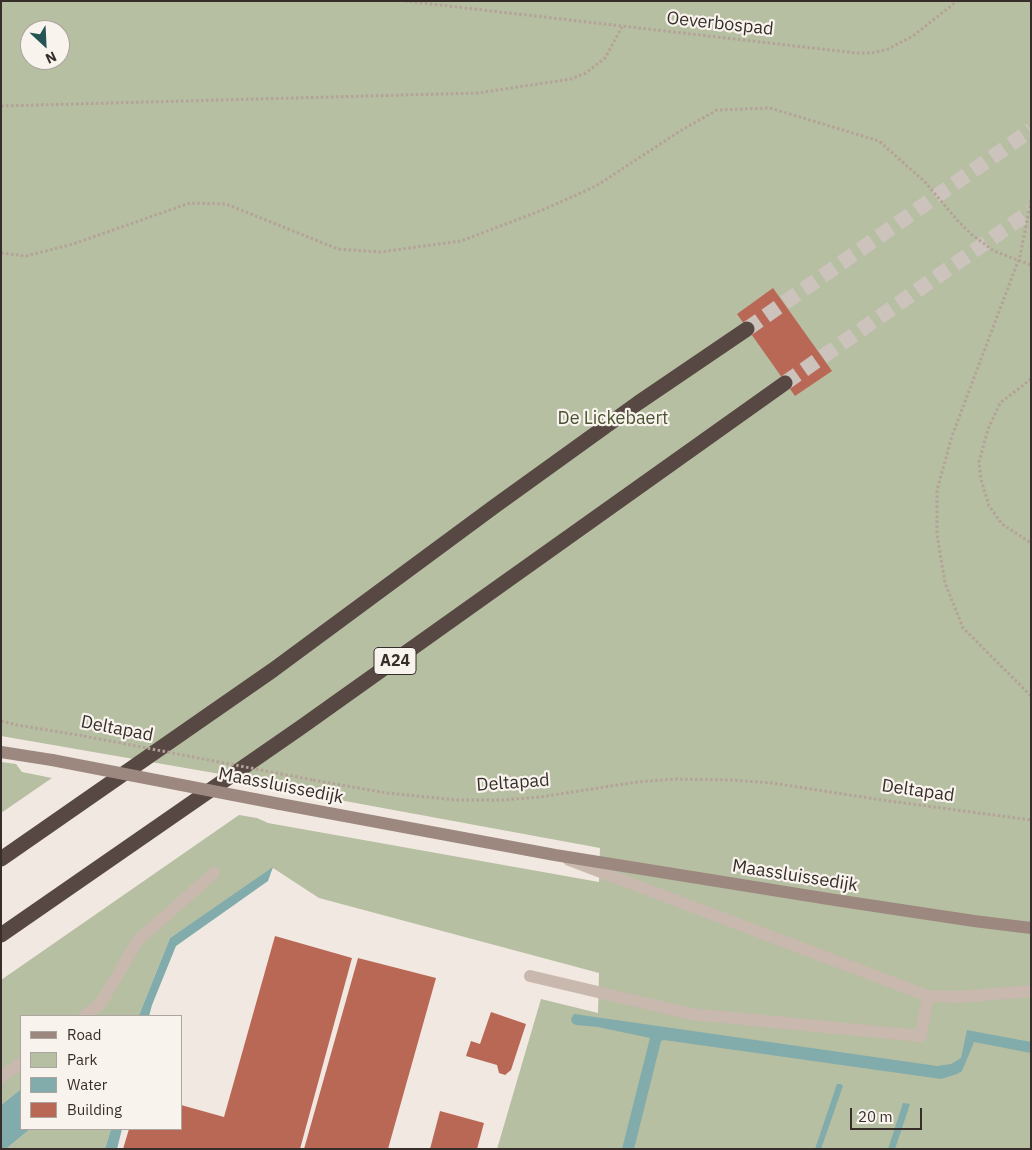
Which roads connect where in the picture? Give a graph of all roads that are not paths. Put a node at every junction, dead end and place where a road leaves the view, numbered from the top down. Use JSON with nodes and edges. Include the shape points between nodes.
{"nodes":[{"id":1,"x":747,"y":329,"type":"tunnel mouth"},
{"id":2,"x":785,"y":383,"type":"tunnel mouth"},
{"id":3,"x":1,"y":752,"type":"edge"},
{"id":4,"x":555,"y":855,"type":"junction"},
{"id":5,"x":1,"y":858,"type":"edge"},
{"id":6,"x":214,"y":873,"type":"dead end"},
{"id":7,"x":1031,"y":928,"type":"edge"},
{"id":8,"x":1,"y":935,"type":"edge"},
{"id":9,"x":530,"y":976,"type":"dead end"},
{"id":10,"x":1031,"y":991,"type":"edge"},
{"id":11,"x":928,"y":996,"type":"junction"},
{"id":12,"x":85,"y":1015,"type":"edge"},
{"id":13,"x":20,"y":1063,"type":"edge"},
{"id":14,"x":1,"y":1077,"type":"edge"}],
"edges":[{"from":1,"to":5,"type":"highway","via":[[638,403],[273,670]]},
{"from":2,"to":8,"type":"highway","number":"A24","via":[[340,700]]},
{"from":3,"to":4,"type":"street","name":"Maassluissedijk","bridge":true},
{"from":4,"to":7,"type":"street","name":"Maassluissedijk","via":[[974,922]]},
{"from":4,"to":11,"type":"lane","name":"Maassluissedijk"},
{"from":6,"to":12,"type":"lane","via":[[138,940],[101,1003]]},
{"from":9,"to":11,"type":"lane","via":[[691,1014],[921,1036]]},
{"from":10,"to":11,"type":"lane","name":"Maassluissedijk","via":[[959,997]]},
{"from":13,"to":14,"type":"lane"}]}
